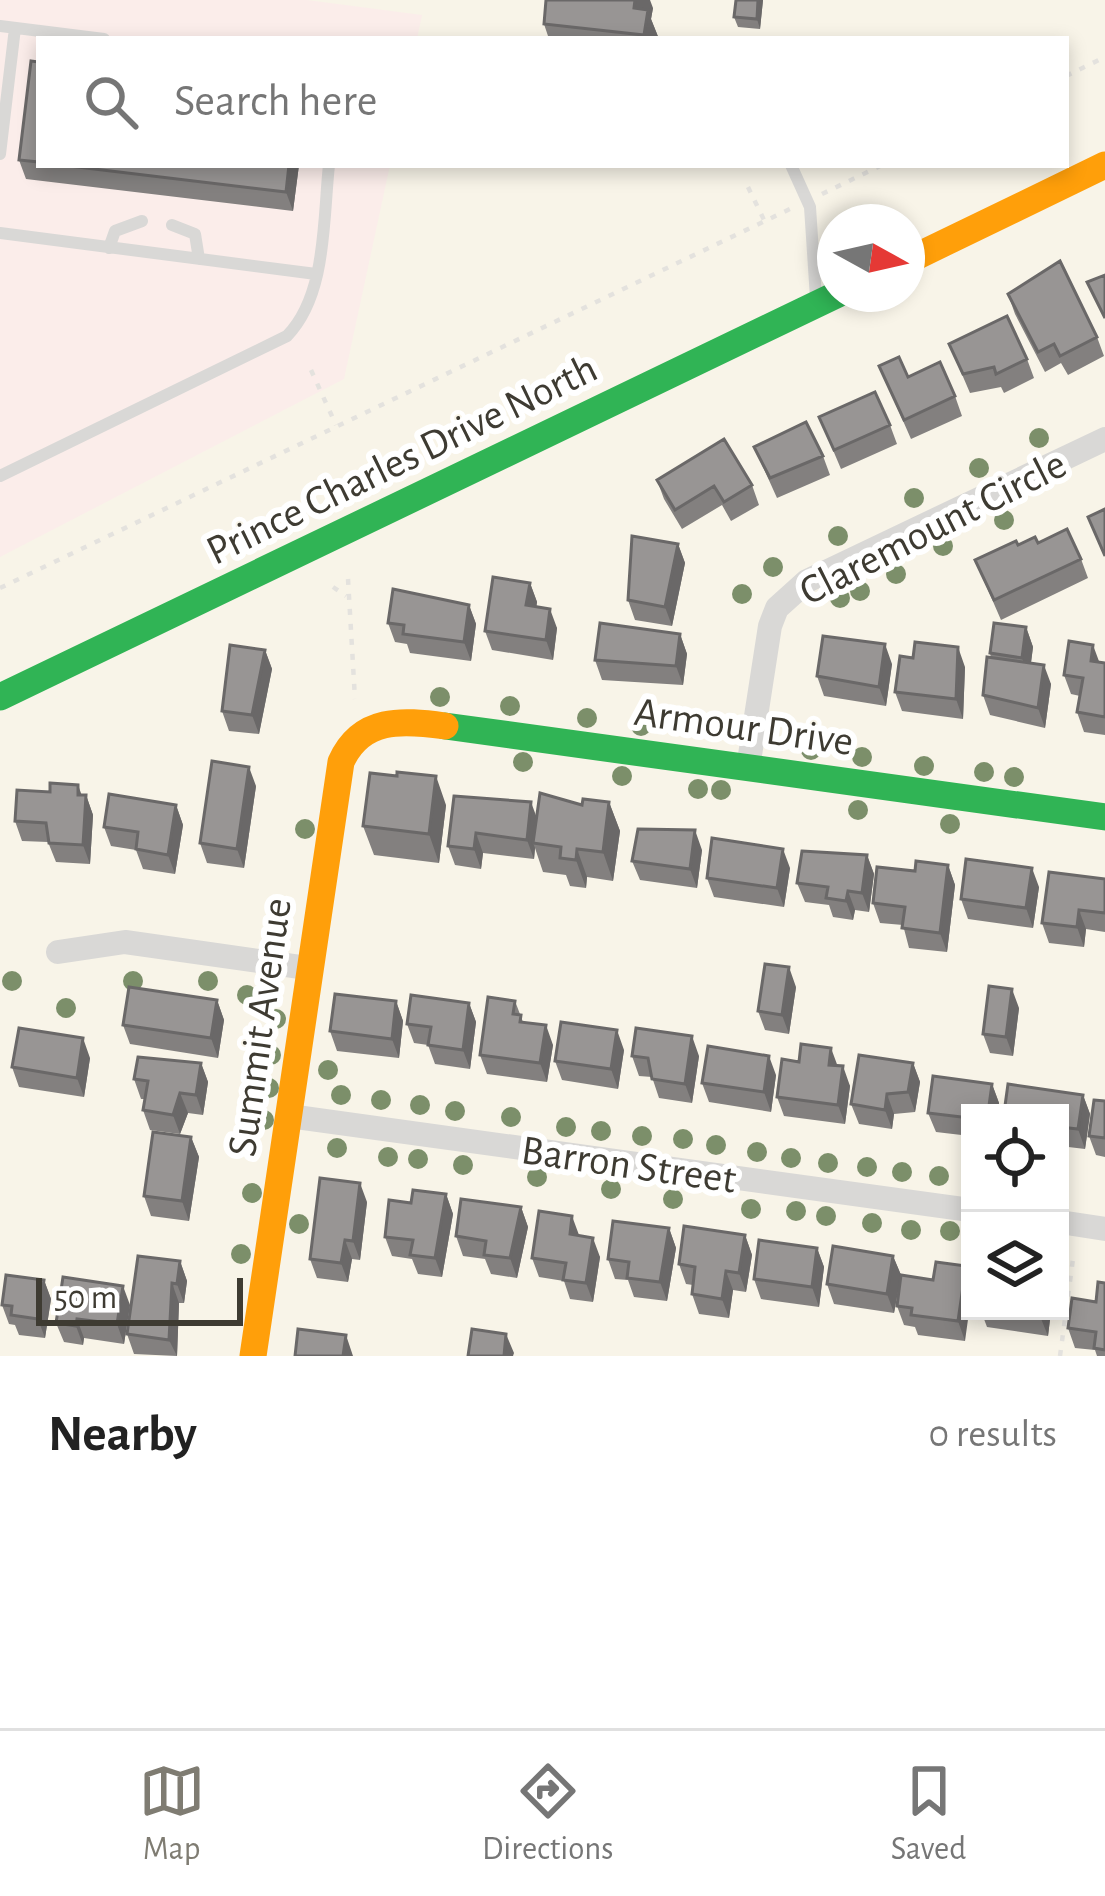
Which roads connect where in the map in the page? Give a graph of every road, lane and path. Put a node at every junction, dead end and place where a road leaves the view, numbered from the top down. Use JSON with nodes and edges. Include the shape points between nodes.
{"nodes":[{"id":1,"x":7,"y":27,"type":"edge"},
{"id":2,"x":80,"y":36,"type":"edge"},
{"id":3,"x":1105,"y":57,"type":"edge"},
{"id":4,"x":1069,"y":75,"type":"edge"},
{"id":5,"x":0,"y":154,"type":"edge"},
{"id":6,"x":1105,"y":165,"type":"edge"},
{"id":7,"x":329,"y":168,"type":"edge"},
{"id":8,"x":792,"y":168,"type":"edge"},
{"id":9,"x":876,"y":168,"type":"edge"},
{"id":10,"x":748,"y":187,"type":"dead end"},
{"id":11,"x":808,"y":204,"type":"junction"},
{"id":12,"x":142,"y":221,"type":"dead end"},
{"id":13,"x":765,"y":222,"type":"junction"},
{"id":14,"x":172,"y":225,"type":"dead end"},
{"id":15,"x":0,"y":233,"type":"edge"},
{"id":16,"x":110,"y":248,"type":"junction"},
{"id":17,"x":817,"y":249,"type":"edge"},
{"id":18,"x":925,"y":252,"type":"edge"},
{"id":19,"x":200,"y":260,"type":"junction"},
{"id":20,"x":316,"y":274,"type":"junction"},
{"id":21,"x":817,"y":305,"type":"edge"},
{"id":22,"x":311,"y":370,"type":"dead end"},
{"id":23,"x":337,"y":427,"type":"junction"},
{"id":24,"x":1105,"y":439,"type":"edge"},
{"id":25,"x":0,"y":476,"type":"edge"},
{"id":26,"x":348,"y":579,"type":"dead end"},
{"id":27,"x":333,"y":587,"type":"dead end"},
{"id":28,"x":0,"y":588,"type":"edge"},
{"id":29,"x":346,"y":596,"type":"junction"},
{"id":30,"x":0,"y":697,"type":"edge"},
{"id":31,"x":365,"y":726,"type":"junction"},
{"id":32,"x":748,"y":768,"type":"junction"},
{"id":33,"x":1105,"y":817,"type":"edge"},
{"id":34,"x":58,"y":952,"type":"dead end"},
{"id":35,"x":308,"y":968,"type":"junction"},
{"id":36,"x":289,"y":1116,"type":"junction"},
{"id":37,"x":961,"y":1209,"type":"edge"},
{"id":38,"x":1069,"y":1223,"type":"edge"},
{"id":39,"x":1105,"y":1228,"type":"edge"},
{"id":40,"x":1073,"y":1259,"type":"dead end"},
{"id":41,"x":253,"y":1356,"type":"edge"},
{"id":42,"x":1060,"y":1356,"type":"edge"}],
"edges":[{"from":1,"to":2,"type":"lane"},
{"from":1,"to":5,"type":"lane"},
{"from":3,"to":4,"type":"path"},
{"from":6,"to":18,"type":"street"},
{"from":7,"to":20,"type":"lane"},
{"from":8,"to":11,"type":"lane"},
{"from":9,"to":11,"type":"path"},
{"from":10,"to":13,"type":"path"},
{"from":11,"to":13,"type":"path"},
{"from":11,"to":17,"type":"lane"},
{"from":12,"to":16,"type":"lane","via":[[115,230]]},
{"from":13,"to":23,"type":"path"},
{"from":14,"to":19,"type":"lane","via":[[195,234]]},
{"from":15,"to":16,"type":"lane"},
{"from":16,"to":19,"type":"lane"},
{"from":19,"to":20,"type":"lane"},
{"from":20,"to":25,"type":"lane","via":[[305,318],[287,336]]},
{"from":21,"to":30,"type":"street","name":"Prince Charles Drive North"},
{"from":22,"to":23,"type":"path"},
{"from":23,"to":28,"type":"path"},
{"from":24,"to":32,"type":"street","name":"Claremount Circle","via":[[791,593],[770,626]]},
{"from":26,"to":29,"type":"path"},
{"from":27,"to":29,"type":"path"},
{"from":29,"to":31,"type":"path"},
{"from":31,"to":32,"type":"street","name":"Armour Drive","via":[[410,721]]},
{"from":31,"to":35,"type":"street","name":"Summit Avenue","via":[[344,748],[336,778]]},
{"from":32,"to":33,"type":"street","name":"Armour Drive"},
{"from":34,"to":35,"type":"street","via":[[125,943]]},
{"from":35,"to":36,"type":"street","name":"Summit Avenue"},
{"from":36,"to":37,"type":"street","name":"Barron Street"},
{"from":36,"to":41,"type":"street","name":"Summit Avenue"},
{"from":38,"to":39,"type":"street"},
{"from":40,"to":42,"type":"path"}]}
